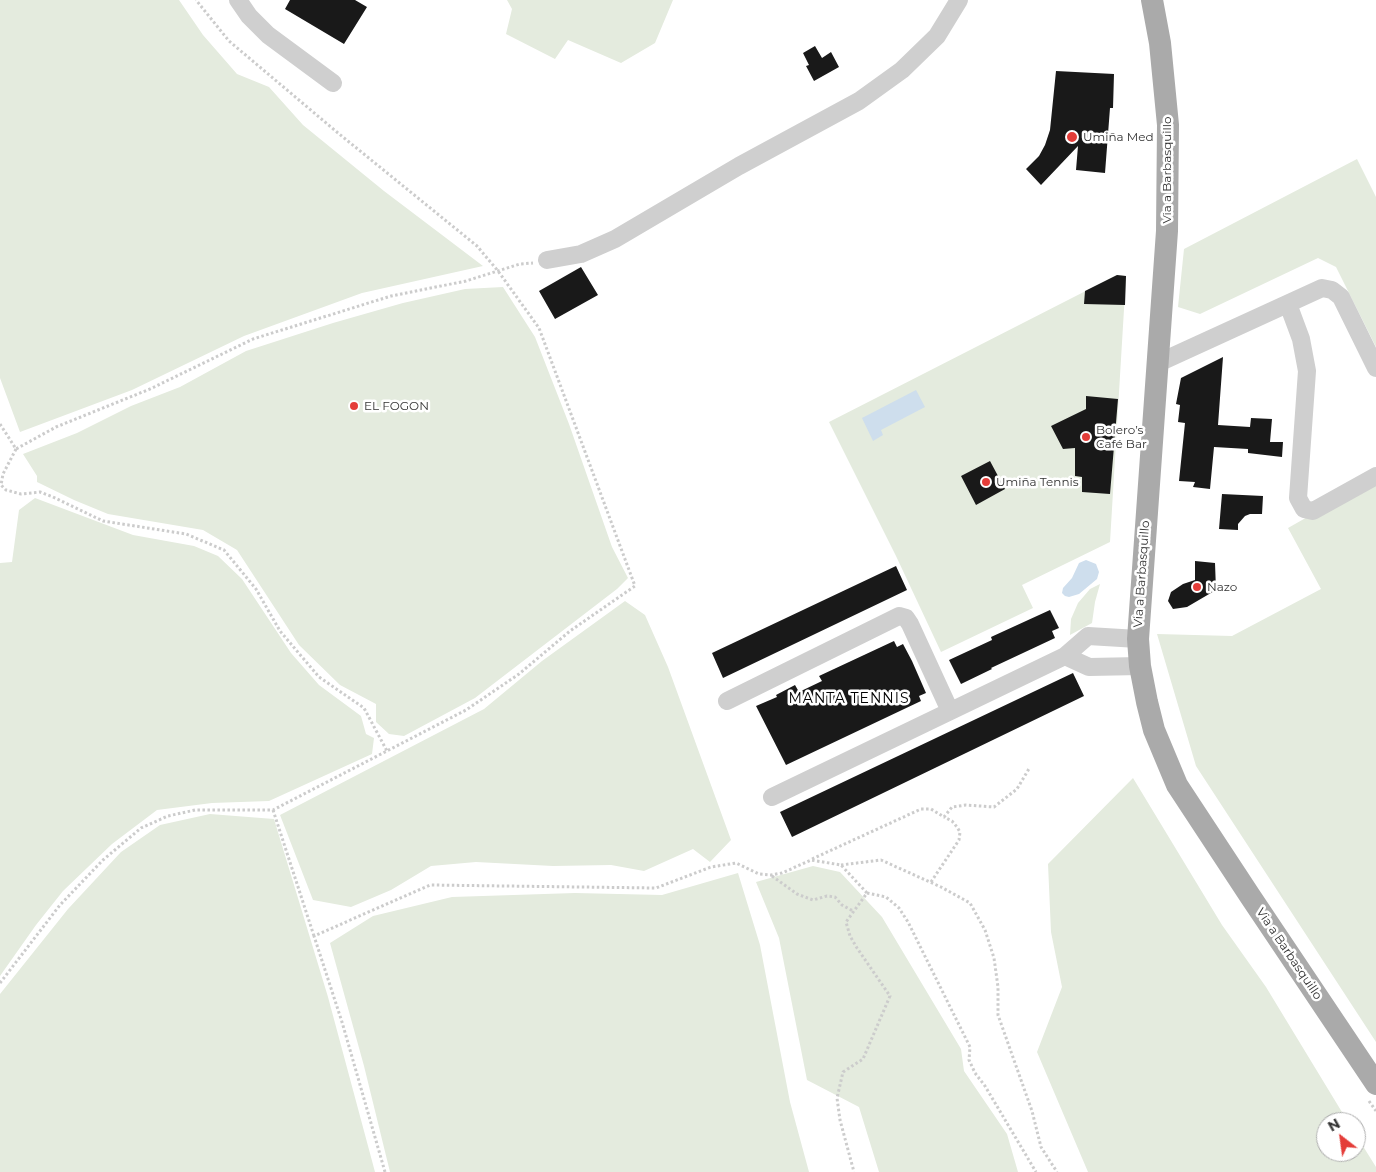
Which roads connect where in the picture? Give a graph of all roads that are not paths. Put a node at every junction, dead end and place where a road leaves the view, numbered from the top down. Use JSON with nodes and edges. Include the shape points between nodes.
{"nodes":[{"id":1,"x":238,"y":0,"type":"edge"},
{"id":2,"x":959,"y":0,"type":"edge"},
{"id":3,"x":1152,"y":0,"type":"edge"},
{"id":4,"x":333,"y":83,"type":"dead end"},
{"id":5,"x":548,"y":260,"type":"dead end"},
{"id":6,"x":1288,"y":304,"type":"junction"},
{"id":7,"x":1156,"y":364,"type":"junction"},
{"id":8,"x":1376,"y":368,"type":"edge"},
{"id":9,"x":1376,"y":476,"type":"edge"},
{"id":10,"x":1138,"y":638,"type":"junction"},
{"id":11,"x":1065,"y":656,"type":"junction"},
{"id":12,"x":1140,"y":666,"type":"junction"},
{"id":13,"x":727,"y":701,"type":"dead end"},
{"id":14,"x":950,"y":711,"type":"junction"},
{"id":15,"x":772,"y":797,"type":"dead end"},
{"id":16,"x":1370,"y":1090,"type":"edge"}],
"edges":[{"from":1,"to":4,"type":"street","via":[[268,35]]},
{"from":2,"to":5,"type":"street","via":[[937,36],[902,70],[858,100],[615,239],[581,254]]},
{"from":3,"to":7,"type":"main road","name":"Via a Barbasquillo","via":[[1168,125],[1167,231]]},
{"from":6,"to":7,"type":"street"},
{"from":6,"to":8,"type":"street","via":[[1322,288],[1332,290],[1341,297]]},
{"from":6,"to":9,"type":"street","via":[[1301,339],[1306,371],[1298,498],[1304,509],[1313,511]]},
{"from":7,"to":10,"type":"main road","name":"Via a Barbasquillo"},
{"from":10,"to":11,"type":"street","via":[[1088,636]]},
{"from":10,"to":12,"type":"main road","name":"Via a Barbasquillo"},
{"from":11,"to":12,"type":"street","via":[[1089,667]]},
{"from":11,"to":14,"type":"street"},
{"from":12,"to":16,"type":"main road","name":"Via a Barbasquillo","via":[[1154,730],[1177,785]]},
{"from":13,"to":14,"type":"street","via":[[899,616],[910,624]]},
{"from":14,"to":15,"type":"street"}]}
